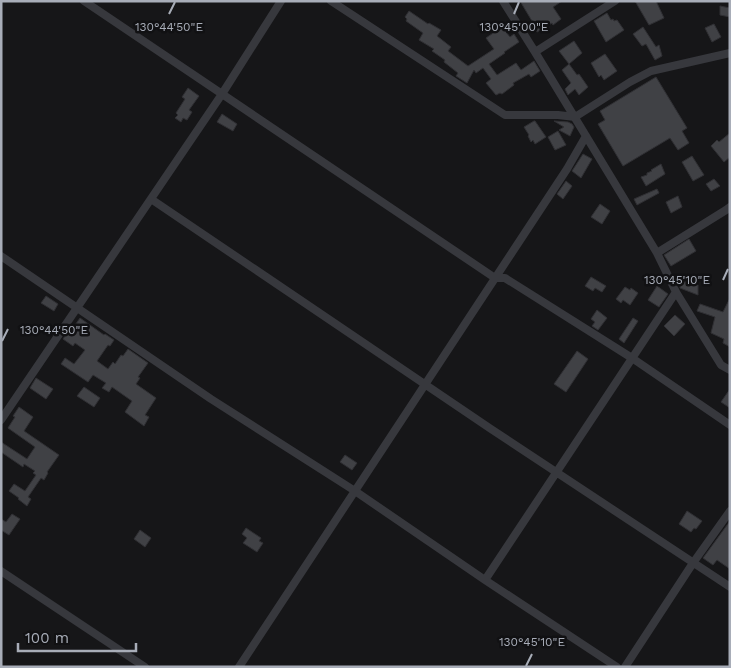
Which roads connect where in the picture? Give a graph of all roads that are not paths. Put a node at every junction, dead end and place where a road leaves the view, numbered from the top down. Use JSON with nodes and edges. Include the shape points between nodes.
{"nodes":[{"id":1,"x":84,"y":1,"type":"edge"},
{"id":2,"x":282,"y":1,"type":"edge"},
{"id":3,"x":331,"y":1,"type":"edge"},
{"id":4,"x":503,"y":1,"type":"edge"},
{"id":5,"x":615,"y":1,"type":"edge"},
{"id":6,"x":535,"y":52,"type":"junction"},
{"id":7,"x":730,"y":53,"type":"edge"},
{"id":8,"x":222,"y":94,"type":"junction"},
{"id":9,"x":575,"y":117,"type":"junction"},
{"id":10,"x":586,"y":136,"type":"junction"},
{"id":11,"x":151,"y":199,"type":"junction"},
{"id":12,"x":730,"y":206,"type":"edge"},
{"id":13,"x":657,"y":253,"type":"junction"},
{"id":14,"x":1,"y":256,"type":"edge"},
{"id":15,"x":495,"y":278,"type":"junction"},
{"id":16,"x":676,"y":292,"type":"junction"},
{"id":17,"x":77,"y":307,"type":"junction"},
{"id":18,"x":632,"y":358,"type":"junction"},
{"id":19,"x":730,"y":370,"type":"edge"},
{"id":20,"x":426,"y":384,"type":"junction"},
{"id":21,"x":1,"y":420,"type":"edge"},
{"id":22,"x":730,"y":425,"type":"edge"},
{"id":23,"x":557,"y":472,"type":"junction"},
{"id":24,"x":355,"y":491,"type":"junction"},
{"id":25,"x":730,"y":511,"type":"edge"},
{"id":26,"x":693,"y":563,"type":"junction"},
{"id":27,"x":1,"y":571,"type":"edge"},
{"id":28,"x":485,"y":580,"type":"junction"},
{"id":29,"x":730,"y":586,"type":"edge"},
{"id":30,"x":145,"y":667,"type":"edge"},
{"id":31,"x":239,"y":667,"type":"edge"},
{"id":32,"x":616,"y":667,"type":"edge"},
{"id":33,"x":625,"y":667,"type":"edge"}],
"edges":[{"from":1,"to":8,"type":"street"},
{"from":2,"to":8,"type":"street"},
{"from":3,"to":9,"type":"street","via":[[505,114]]},
{"from":4,"to":6,"type":"street"},
{"from":5,"to":6,"type":"street"},
{"from":6,"to":9,"type":"street"},
{"from":7,"to":9,"type":"street","via":[[651,71]]},
{"from":8,"to":11,"type":"street"},
{"from":8,"to":15,"type":"street"},
{"from":9,"to":10,"type":"street"},
{"from":10,"to":13,"type":"street"},
{"from":10,"to":15,"type":"street"},
{"from":11,"to":17,"type":"street"},
{"from":11,"to":20,"type":"street"},
{"from":12,"to":13,"type":"street"},
{"from":13,"to":16,"type":"street"},
{"from":14,"to":17,"type":"street"},
{"from":15,"to":18,"type":"street","via":[[504,278]]},
{"from":15,"to":20,"type":"street"},
{"from":16,"to":18,"type":"street"},
{"from":16,"to":19,"type":"street","via":[[716,358]]},
{"from":17,"to":21,"type":"street"},
{"from":17,"to":24,"type":"street","via":[[211,399]]},
{"from":18,"to":22,"type":"street"},
{"from":18,"to":23,"type":"street"},
{"from":20,"to":23,"type":"street"},
{"from":20,"to":24,"type":"street"},
{"from":23,"to":26,"type":"street"},
{"from":23,"to":28,"type":"street"},
{"from":24,"to":28,"type":"street"},
{"from":24,"to":31,"type":"street"},
{"from":25,"to":26,"type":"street"},
{"from":26,"to":29,"type":"street"},
{"from":26,"to":33,"type":"street"},
{"from":27,"to":30,"type":"street"},
{"from":28,"to":32,"type":"street"}]}
